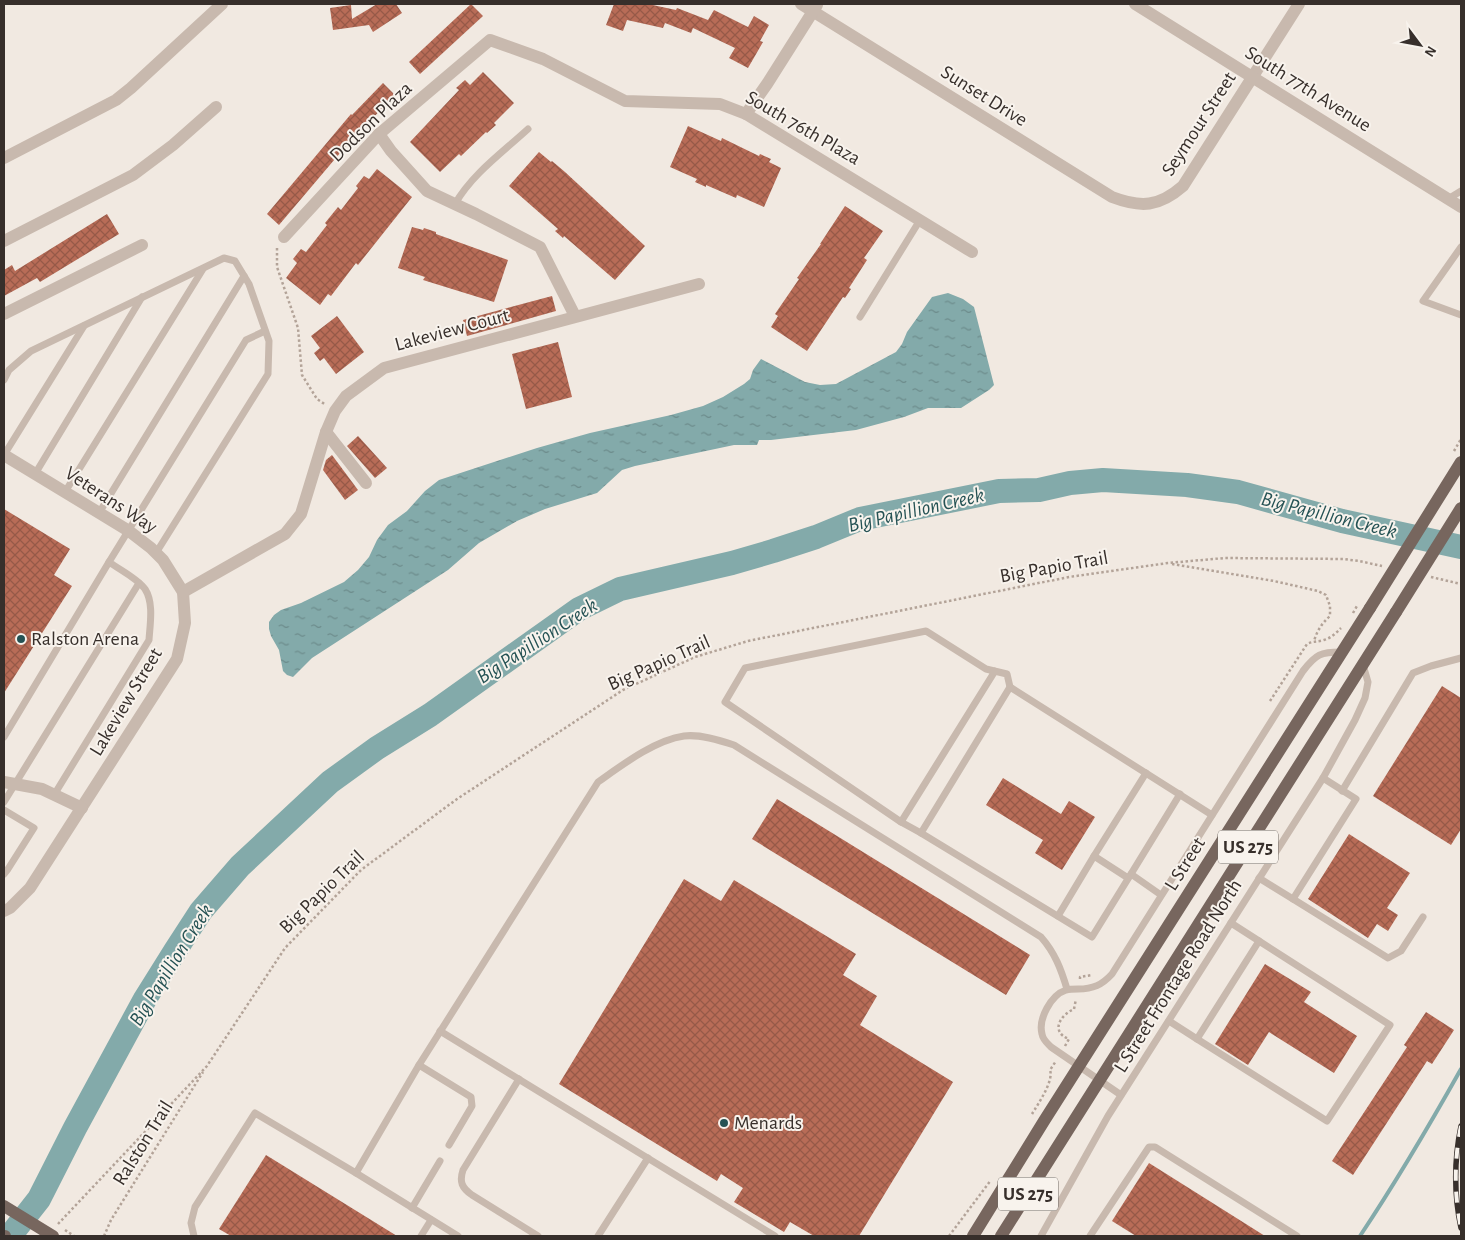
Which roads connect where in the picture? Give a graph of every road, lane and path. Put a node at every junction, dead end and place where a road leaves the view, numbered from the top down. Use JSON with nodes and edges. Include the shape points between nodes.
{"nodes":[{"id":1,"x":222,"y":4,"type":"edge"},
{"id":2,"x":801,"y":4,"type":"edge"},
{"id":3,"x":1135,"y":4,"type":"edge"},
{"id":4,"x":1298,"y":4,"type":"edge"},
{"id":5,"x":816,"y":7,"type":"edge"},
{"id":6,"x":490,"y":40,"type":"joint"},
{"id":7,"x":1253,"y":76,"type":"junction"},
{"id":8,"x":216,"y":107,"type":"dead end"},
{"id":9,"x":746,"y":114,"type":"junction"},
{"id":10,"x":528,"y":129,"type":"dead end"},
{"id":11,"x":379,"y":134,"type":"junction"},
{"id":12,"x":4,"y":158,"type":"edge"},
{"id":13,"x":1461,"y":191,"type":"edge"},
{"id":14,"x":1448,"y":199,"type":"junction"},
{"id":15,"x":455,"y":204,"type":"junction"},
{"id":16,"x":1152,"y":204,"type":"joint"},
{"id":17,"x":1461,"y":207,"type":"edge"},
{"id":18,"x":920,"y":220,"type":"junction"},
{"id":19,"x":284,"y":237,"type":"joint"},
{"id":20,"x":4,"y":241,"type":"edge"},
{"id":21,"x":142,"y":245,"type":"dead end"},
{"id":22,"x":1461,"y":247,"type":"edge"},
{"id":23,"x":972,"y":252,"type":"dead end"},
{"id":24,"x":204,"y":268,"type":"junction"},
{"id":25,"x":244,"y":276,"type":"junction"},
{"id":26,"x":699,"y":284,"type":"dead end"},
{"id":27,"x":142,"y":297,"type":"junction"},
{"id":28,"x":4,"y":314,"type":"edge"},
{"id":29,"x":1461,"y":315,"type":"edge"},
{"id":30,"x":575,"y":316,"type":"junction"},
{"id":31,"x":860,"y":317,"type":"dead end"},
{"id":32,"x":85,"y":325,"type":"junction"},
{"id":33,"x":265,"y":331,"type":"junction"},
{"id":34,"x":4,"y":380,"type":"edge"},
{"id":35,"x":335,"y":411,"type":"junction"},
{"id":36,"x":326,"y":432,"type":"junction"},
{"id":37,"x":4,"y":455,"type":"edge"},
{"id":38,"x":1461,"y":462,"type":"edge"},
{"id":39,"x":35,"y":474,"type":"junction"},
{"id":40,"x":366,"y":483,"type":"dead end"},
{"id":41,"x":64,"y":492,"type":"junction"},
{"id":42,"x":1461,"y":508,"type":"edge"},
{"id":43,"x":99,"y":513,"type":"junction"},
{"id":44,"x":129,"y":531,"type":"junction"},
{"id":45,"x":156,"y":553,"type":"junction"},
{"id":46,"x":109,"y":562,"type":"junction"},
{"id":47,"x":1168,"y":563,"type":"junction"},
{"id":48,"x":1386,"y":566,"type":"dead end"},
{"id":49,"x":1430,"y":576,"type":"dead end"},
{"id":50,"x":139,"y":583,"type":"junction"},
{"id":51,"x":1461,"y":584,"type":"edge"},
{"id":52,"x":182,"y":592,"type":"junction"},
{"id":53,"x":1353,"y":613,"type":"dead end"},
{"id":54,"x":1348,"y":619,"type":"dead end"},
{"id":55,"x":1344,"y":626,"type":"dead end"},
{"id":56,"x":1314,"y":641,"type":"junction"},
{"id":57,"x":1341,"y":652,"type":"junction"},
{"id":58,"x":1461,"y":658,"type":"edge"},
{"id":59,"x":1363,"y":664,"type":"junction"},
{"id":60,"x":995,"y":671,"type":"junction"},
{"id":61,"x":1010,"y":687,"type":"junction"},
{"id":62,"x":1270,"y":701,"type":"dead end"},
{"id":63,"x":4,"y":737,"type":"edge"},
{"id":64,"x":1146,"y":773,"type":"junction"},
{"id":65,"x":1323,"y":778,"type":"junction"},
{"id":66,"x":9,"y":783,"type":"edge"},
{"id":67,"x":1342,"y":791,"type":"junction"},
{"id":68,"x":1180,"y":794,"type":"junction"},
{"id":69,"x":54,"y":795,"type":"junction"},
{"id":70,"x":4,"y":802,"type":"edge"},
{"id":71,"x":82,"y":808,"type":"junction"},
{"id":72,"x":4,"y":810,"type":"edge"},
{"id":73,"x":1212,"y":814,"type":"junction"},
{"id":74,"x":900,"y":822,"type":"junction"},
{"id":75,"x":921,"y":833,"type":"junction"},
{"id":76,"x":1094,"y":856,"type":"junction"},
{"id":77,"x":4,"y":874,"type":"edge"},
{"id":78,"x":1129,"y":876,"type":"junction"},
{"id":79,"x":1259,"y":878,"type":"junction"},
{"id":80,"x":1162,"y":895,"type":"junction"},
{"id":81,"x":1293,"y":899,"type":"junction"},
{"id":82,"x":4,"y":911,"type":"edge"},
{"id":83,"x":1058,"y":916,"type":"junction"},
{"id":84,"x":1423,"y":917,"type":"dead end"},
{"id":85,"x":1231,"y":923,"type":"junction"},
{"id":86,"x":1259,"y":941,"type":"junction"},
{"id":87,"x":1096,"y":974,"type":"dead end"},
{"id":88,"x":1067,"y":989,"type":"junction"},
{"id":89,"x":1078,"y":989,"type":"junction"},
{"id":90,"x":1169,"y":1021,"type":"junction"},
{"id":91,"x":440,"y":1032,"type":"junction"},
{"id":92,"x":1197,"y":1038,"type":"junction"},
{"id":93,"x":1061,"y":1053,"type":"junction"},
{"id":94,"x":419,"y":1065,"type":"junction"},
{"id":95,"x":207,"y":1066,"type":"junction"},
{"id":96,"x":1079,"y":1066,"type":"junction"},
{"id":97,"x":519,"y":1079,"type":"junction"},
{"id":98,"x":1100,"y":1081,"type":"junction"},
{"id":99,"x":1121,"y":1095,"type":"junction"},
{"id":100,"x":1032,"y":1114,"type":"dead end"},
{"id":101,"x":449,"y":1145,"type":"dead end"},
{"id":102,"x":648,"y":1158,"type":"junction"},
{"id":103,"x":440,"y":1161,"type":"dead end"},
{"id":104,"x":356,"y":1173,"type":"junction"},
{"id":105,"x":994,"y":1176,"type":"dead end"},
{"id":106,"x":995,"y":1201,"type":"junction"},
{"id":107,"x":4,"y":1206,"type":"edge"},
{"id":108,"x":412,"y":1208,"type":"junction"},
{"id":109,"x":431,"y":1220,"type":"junction"},
{"id":110,"x":54,"y":1233,"type":"edge"},
{"id":111,"x":1043,"y":1235,"type":"edge"},
{"id":112,"x":104,"y":1236,"type":"edge"},
{"id":113,"x":194,"y":1236,"type":"edge"},
{"id":114,"x":421,"y":1236,"type":"edge"},
{"id":115,"x":458,"y":1236,"type":"edge"},
{"id":116,"x":538,"y":1236,"type":"edge"},
{"id":117,"x":598,"y":1236,"type":"edge"},
{"id":118,"x":775,"y":1236,"type":"edge"},
{"id":119,"x":949,"y":1236,"type":"edge"},
{"id":120,"x":966,"y":1236,"type":"edge"},
{"id":121,"x":973,"y":1236,"type":"edge"},
{"id":122,"x":1002,"y":1236,"type":"edge"},
{"id":123,"x":1090,"y":1236,"type":"edge"},
{"id":124,"x":1297,"y":1236,"type":"edge"}],
"edges":[{"from":1,"to":12,"type":"street","via":[[116,100]]},
{"from":2,"to":5,"type":"street","name":"Sunset Drive"},
{"from":3,"to":7,"type":"street","name":"South 77th Avenue"},
{"from":4,"to":7,"type":"street","name":"Seymour Street"},
{"from":5,"to":9,"type":"street"},
{"from":5,"to":16,"type":"street","name":"Sunset Drive","via":[[1112,197],[1127,203]]},
{"from":6,"to":9,"type":"street","name":"South 76th Plaza","via":[[543,59],[625,101],[720,104]]},
{"from":6,"to":11,"type":"street","name":"Dodson Plaza"},
{"from":7,"to":14,"type":"street","name":"South 77th Avenue"},
{"from":7,"to":16,"type":"street","name":"Seymour Street","via":[[1183,186],[1172,196]]},
{"from":8,"to":20,"type":"street","via":[[132,176]]},
{"from":9,"to":18,"type":"street","name":"South 76th Plaza"},
{"from":10,"to":15,"type":"lane","via":[[472,180]]},
{"from":11,"to":15,"type":"street","via":[[427,190]]},
{"from":11,"to":19,"type":"street","name":"Dodson Plaza"},
{"from":13,"to":14,"type":"lane"},
{"from":14,"to":17,"type":"street","name":"South 77th Avenue"},
{"from":15,"to":30,"type":"street","via":[[540,247]]},
{"from":18,"to":23,"type":"street","name":"South 76th Plaza"},
{"from":18,"to":31,"type":"lane"},
{"from":19,"to":35,"type":"path","via":[[277,249],[278,267],[298,328],[302,375],[317,399]]},
{"from":21,"to":28,"type":"street"},
{"from":22,"to":29,"type":"lane","via":[[1423,301]]},
{"from":24,"to":25,"type":"lane","via":[[224,258],[235,261]]},
{"from":24,"to":27,"type":"lane"},
{"from":24,"to":41,"type":"lane"},
{"from":25,"to":33,"type":"lane"},
{"from":25,"to":43,"type":"lane"},
{"from":26,"to":30,"type":"street","name":"Lakeview Court"},
{"from":27,"to":32,"type":"lane"},
{"from":27,"to":39,"type":"lane"},
{"from":30,"to":35,"type":"street","name":"Lakeview Court","via":[[384,368],[346,396]]},
{"from":32,"to":34,"type":"lane","via":[[31,351]]},
{"from":32,"to":37,"type":"lane"},
{"from":33,"to":44,"type":"lane","via":[[246,340]]},
{"from":33,"to":45,"type":"lane","via":[[268,374]]},
{"from":35,"to":36,"type":"street","name":"Lakeview Court"},
{"from":36,"to":40,"type":"street"},
{"from":36,"to":52,"type":"street","name":"Lakeview Court","via":[[301,514],[285,534]]},
{"from":37,"to":39,"type":"street","name":"Veterans Way"},
{"from":38,"to":57,"type":"main road","name":"L Street","number":"US 275","bridge":true},
{"from":39,"to":41,"type":"street","name":"Veterans Way"},
{"from":41,"to":43,"type":"street","name":"Veterans Way"},
{"from":42,"to":59,"type":"main road","number":"US 275","bridge":true},
{"from":43,"to":44,"type":"street","name":"Veterans Way"},
{"from":44,"to":45,"type":"street","name":"Veterans Way"},
{"from":44,"to":46,"type":"lane"},
{"from":45,"to":52,"type":"street","name":"Veterans Way"},
{"from":46,"to":50,"type":"lane"},
{"from":46,"to":63,"type":"lane"},
{"from":47,"to":48,"type":"path","name":"Big Papio Trail","via":[[1226,558],[1333,559]]},
{"from":47,"to":56,"type":"path","via":[[1274,581],[1326,595],[1330,616],[1322,623]]},
{"from":47,"to":95,"type":"path","name":"Big Papio Trail","via":[[1069,577],[748,641],[695,657],[623,690],[457,799],[361,870],[285,948]]},
{"from":49,"to":51,"type":"path"},
{"from":50,"to":66,"type":"lane"},
{"from":50,"to":69,"type":"lane","via":[[145,590],[151,611],[149,640]]},
{"from":52,"to":71,"type":"street","name":"Lakeview Street","via":[[185,623],[177,660]]},
{"from":53,"to":54,"type":"path"},
{"from":55,"to":56,"type":"path","via":[[1322,641]]},
{"from":56,"to":62,"type":"path","via":[[1301,652]]},
{"from":57,"to":73,"type":"lane","via":[[1318,654],[1302,671]]},
{"from":57,"to":96,"type":"main road","name":"L Street","number":"US 275"},
{"from":58,"to":67,"type":"lane","via":[[1414,673]]},
{"from":59,"to":65,"type":"lane","name":"L Street Frontage Road North","via":[[1368,682],[1365,698]]},
{"from":59,"to":98,"type":"main road","number":"US 275"},
{"from":60,"to":61,"type":"lane","via":[[1006,674]]},
{"from":60,"to":74,"type":"lane"},
{"from":60,"to":74,"type":"lane","via":[[986,669],[926,630],[745,668],[724,702]]},
{"from":61,"to":64,"type":"lane"},
{"from":61,"to":75,"type":"lane"},
{"from":64,"to":68,"type":"lane"},
{"from":64,"to":76,"type":"lane"},
{"from":65,"to":67,"type":"lane"},
{"from":65,"to":79,"type":"lane","name":"L Street Frontage Road North"},
{"from":66,"to":69,"type":"street","via":[[42,789]]},
{"from":66,"to":70,"type":"lane"},
{"from":67,"to":81,"type":"lane","via":[[1356,799]]},
{"from":68,"to":73,"type":"lane"},
{"from":68,"to":78,"type":"lane"},
{"from":69,"to":71,"type":"street"},
{"from":71,"to":82,"type":"street","name":"Lakeview Street","via":[[30,888]]},
{"from":72,"to":77,"type":"lane","via":[[34,828]]},
{"from":73,"to":80,"type":"lane"},
{"from":74,"to":75,"type":"lane"},
{"from":75,"to":83,"type":"lane"},
{"from":76,"to":78,"type":"lane"},
{"from":76,"to":83,"type":"lane"},
{"from":78,"to":80,"type":"lane"},
{"from":78,"to":83,"type":"lane","via":[[1092,937]]},
{"from":79,"to":81,"type":"lane"},
{"from":79,"to":85,"type":"lane","name":"L Street Frontage Road North"},
{"from":80,"to":89,"type":"lane","via":[[1104,983]]},
{"from":81,"to":84,"type":"lane","via":[[1388,958],[1401,951]]},
{"from":85,"to":86,"type":"lane"},
{"from":85,"to":90,"type":"lane","name":"L Street Frontage Road North"},
{"from":86,"to":92,"type":"lane"},
{"from":86,"to":92,"type":"lane","via":[[1390,1025],[1328,1121]]},
{"from":87,"to":89,"type":"path","via":[[1080,976]]},
{"from":88,"to":89,"type":"lane"},
{"from":88,"to":91,"type":"lane","via":[[1060,966],[1041,937],[734,745],[712,738],[684,736],[660,743],[598,782]]},
{"from":88,"to":93,"type":"lane","name":"L Street Frontage Road North","via":[[1050,1004],[1044,1014],[1041,1032],[1050,1047]]},
{"from":89,"to":93,"type":"path","via":[[1074,1009],[1060,1021],[1059,1032],[1069,1039]]},
{"from":90,"to":92,"type":"lane"},
{"from":90,"to":99,"type":"lane","name":"L Street Frontage Road North"},
{"from":91,"to":94,"type":"lane"},
{"from":91,"to":97,"type":"lane"},
{"from":93,"to":96,"type":"lane","name":"L Street Frontage Road North"},
{"from":93,"to":100,"type":"path","via":[[1050,1070],[1050,1079]]},
{"from":94,"to":101,"type":"lane","via":[[470,1097],[472,1106]]},
{"from":94,"to":104,"type":"lane"},
{"from":95,"to":110,"type":"path","name":"Big Papio Trail","via":[[66,1214]]},
{"from":95,"to":112,"type":"path","name":"Ralston Trail"},
{"from":96,"to":98,"type":"lane","name":"L Street Frontage Road North"},
{"from":96,"to":106,"type":"main road","name":"L Street","number":"US 275"},
{"from":97,"to":102,"type":"lane"},
{"from":97,"to":116,"type":"lane","via":[[461,1177],[465,1190]]},
{"from":98,"to":99,"type":"lane","name":"L Street Frontage Road North"},
{"from":98,"to":122,"type":"main road","number":"US 275"},
{"from":99,"to":111,"type":"lane","name":"L Street Frontage Road North"},
{"from":102,"to":117,"type":"lane"},
{"from":102,"to":118,"type":"lane"},
{"from":103,"to":108,"type":"lane"},
{"from":104,"to":108,"type":"lane"},
{"from":104,"to":113,"type":"lane","via":[[254,1113],[195,1208],[191,1223]]},
{"from":105,"to":119,"type":"path"},
{"from":106,"to":120,"type":"main road"},
{"from":106,"to":121,"type":"main road","name":"L Street","number":"US 275"},
{"from":107,"to":110,"type":"main road","bridge":true},
{"from":108,"to":109,"type":"lane"},
{"from":109,"to":114,"type":"lane"},
{"from":109,"to":115,"type":"lane"},
{"from":123,"to":124,"type":"lane","via":[[1149,1147],[1156,1146]]}]}
